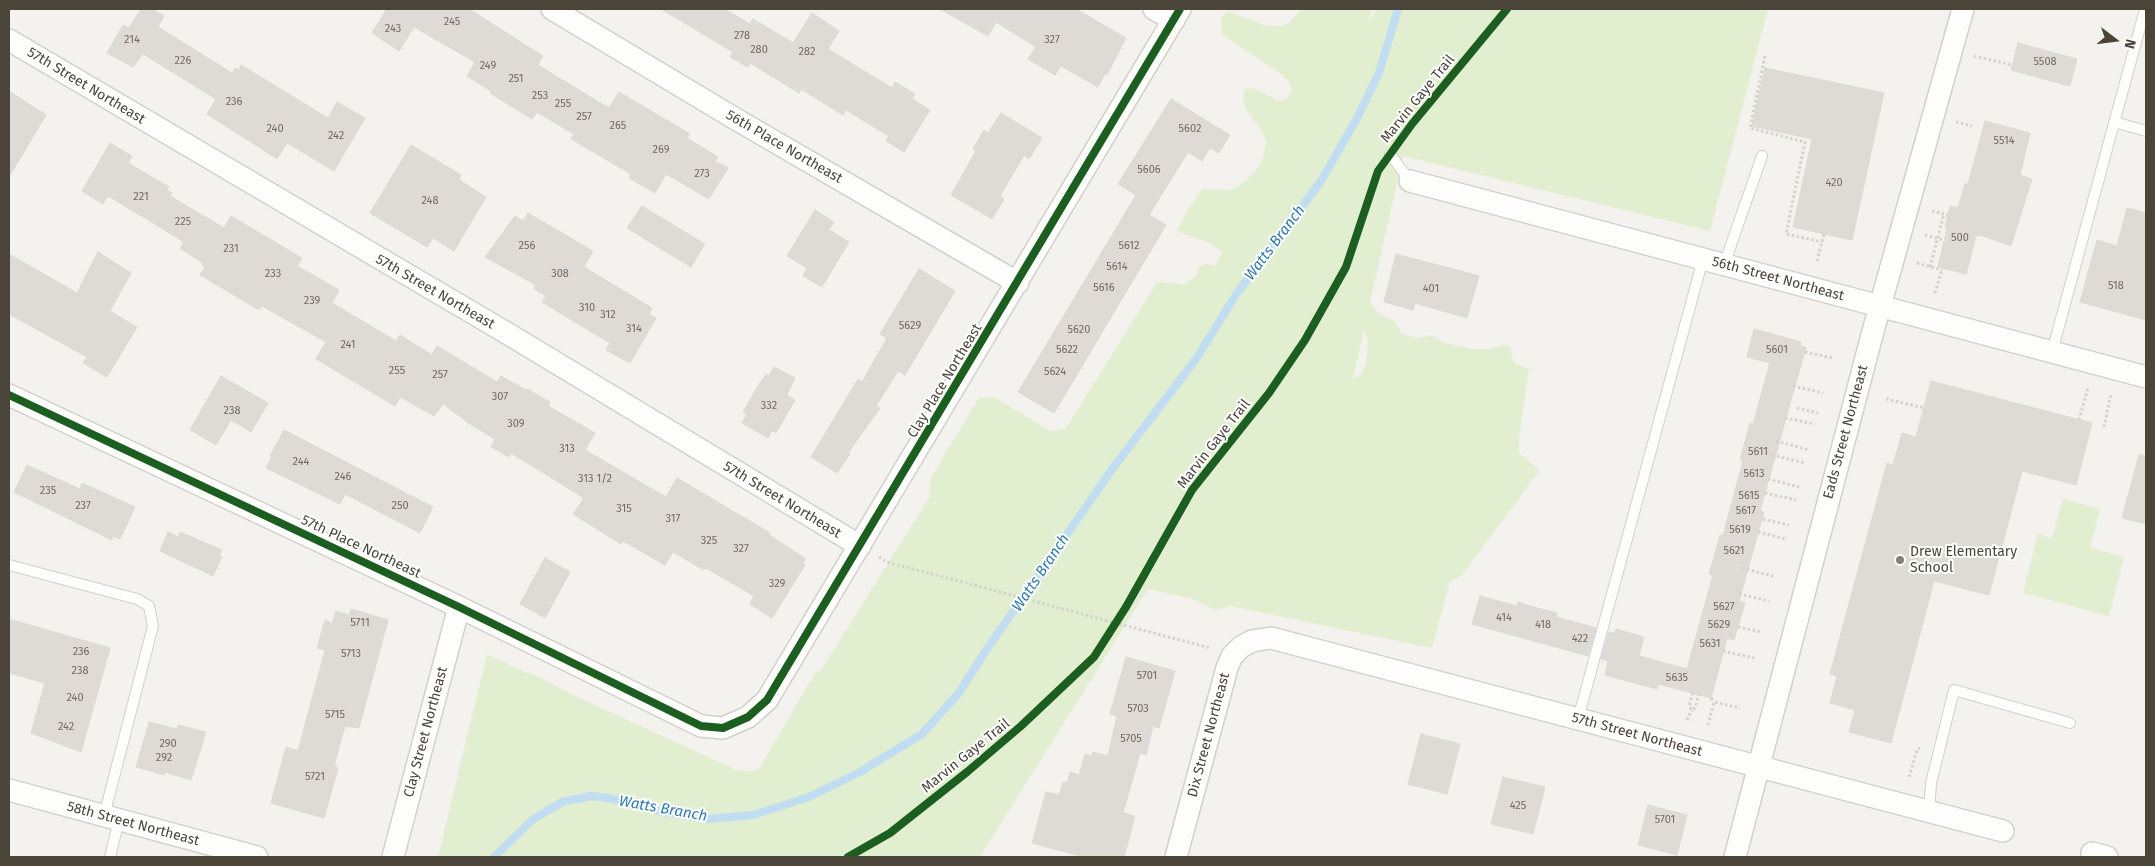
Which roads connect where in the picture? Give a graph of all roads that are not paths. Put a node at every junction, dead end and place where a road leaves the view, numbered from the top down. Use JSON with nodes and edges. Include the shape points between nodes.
{"nodes":[{"id":1,"x":552,"y":9,"type":"edge"},
{"id":2,"x":1154,"y":9,"type":"edge"},
{"id":3,"x":1963,"y":9,"type":"edge"},
{"id":4,"x":2145,"y":9,"type":"edge"},
{"id":5,"x":1177,"y":14,"type":"edge"},
{"id":6,"x":9,"y":40,"type":"edge"},
{"id":7,"x":2114,"y":122,"type":"junction"},
{"id":8,"x":2146,"y":131,"type":"edge"},
{"id":9,"x":1390,"y":154,"type":"dead end"},
{"id":10,"x":1762,"y":156,"type":"dead end"},
{"id":11,"x":1410,"y":181,"type":"joint"},
{"id":12,"x":1703,"y":259,"type":"junction"},
{"id":13,"x":1724,"y":265,"type":"junction"},
{"id":14,"x":1018,"y":283,"type":"junction"},
{"id":15,"x":1880,"y":306,"type":"junction"},
{"id":16,"x":2052,"y":352,"type":"junction"},
{"id":17,"x":2146,"y":378,"type":"edge"},
{"id":18,"x":9,"y":395,"type":"edge"},
{"id":19,"x":860,"y":546,"type":"junction"},
{"id":20,"x":9,"y":565,"type":"edge"},
{"id":21,"x":459,"y":607,"type":"junction"},
{"id":22,"x":1271,"y":638,"type":"joint"},
{"id":23,"x":1578,"y":719,"type":"junction"},
{"id":24,"x":2070,"y":723,"type":"dead end"},
{"id":25,"x":701,"y":726,"type":"joint"},
{"id":26,"x":1759,"y":767,"type":"junction"},
{"id":27,"x":9,"y":790,"type":"edge"},
{"id":28,"x":1929,"y":811,"type":"junction"},
{"id":29,"x":112,"y":818,"type":"junction"},
{"id":30,"x":2004,"y":831,"type":"dead end"},
{"id":31,"x":110,"y":857,"type":"edge"},
{"id":32,"x":257,"y":857,"type":"edge"},
{"id":33,"x":393,"y":857,"type":"edge"},
{"id":34,"x":1176,"y":857,"type":"edge"},
{"id":35,"x":1735,"y":857,"type":"edge"}],
"edges":[{"from":1,"to":14,"type":"street","name":"56th Place Northeast"},
{"from":2,"to":5,"type":"street"},
{"from":3,"to":15,"type":"street","name":"Eads Street Northeast"},
{"from":4,"to":7,"type":"lane"},
{"from":5,"to":14,"type":"street","name":"Clay Place Northeast"},
{"from":6,"to":19,"type":"street","name":"57th Street Northeast","via":[[505,332]]},
{"from":7,"to":8,"type":"lane"},
{"from":7,"to":16,"type":"lane"},
{"from":9,"to":11,"type":"lane"},
{"from":10,"to":13,"type":"lane"},
{"from":11,"to":12,"type":"street","name":"56th Street Northeast"},
{"from":12,"to":13,"type":"street","name":"56th Street Northeast"},
{"from":12,"to":23,"type":"lane"},
{"from":13,"to":15,"type":"street","name":"56th Street Northeast"},
{"from":14,"to":19,"type":"street","name":"Clay Place Northeast"},
{"from":15,"to":16,"type":"street","name":"56th Street Northeast"},
{"from":15,"to":26,"type":"street","name":"Eads Street Northeast"},
{"from":16,"to":17,"type":"street","name":"56th Street Northeast"},
{"from":18,"to":21,"type":"street","name":"57th Place Northeast"},
{"from":19,"to":25,"type":"street","name":"Clay Place Northeast","via":[[767,700],[748,717],[732,725],[723,728]]},
{"from":20,"to":29,"type":"lane","via":[[137,599],[150,606],[152,626]]},
{"from":21,"to":25,"type":"street","name":"57th Place Northeast"},
{"from":21,"to":33,"type":"street","name":"Clay Street Northeast"},
{"from":22,"to":23,"type":"street","name":"57th Street Northeast"},
{"from":22,"to":34,"type":"street","name":"Dix Street Northeast","via":[[1252,641],[1232,656]]},
{"from":23,"to":26,"type":"street","name":"57th Street Northeast"},
{"from":24,"to":28,"type":"lane","via":[[1954,690],[1931,783]]},
{"from":26,"to":28,"type":"street","name":"57th Street Northeast"},
{"from":26,"to":35,"type":"street","name":"Eads Street Northeast"},
{"from":27,"to":29,"type":"street","name":"58th Street Northeast"},
{"from":28,"to":30,"type":"street","name":"57th Street Northeast"},
{"from":29,"to":31,"type":"lane"},
{"from":29,"to":32,"type":"street","name":"58th Street Northeast"}]}
